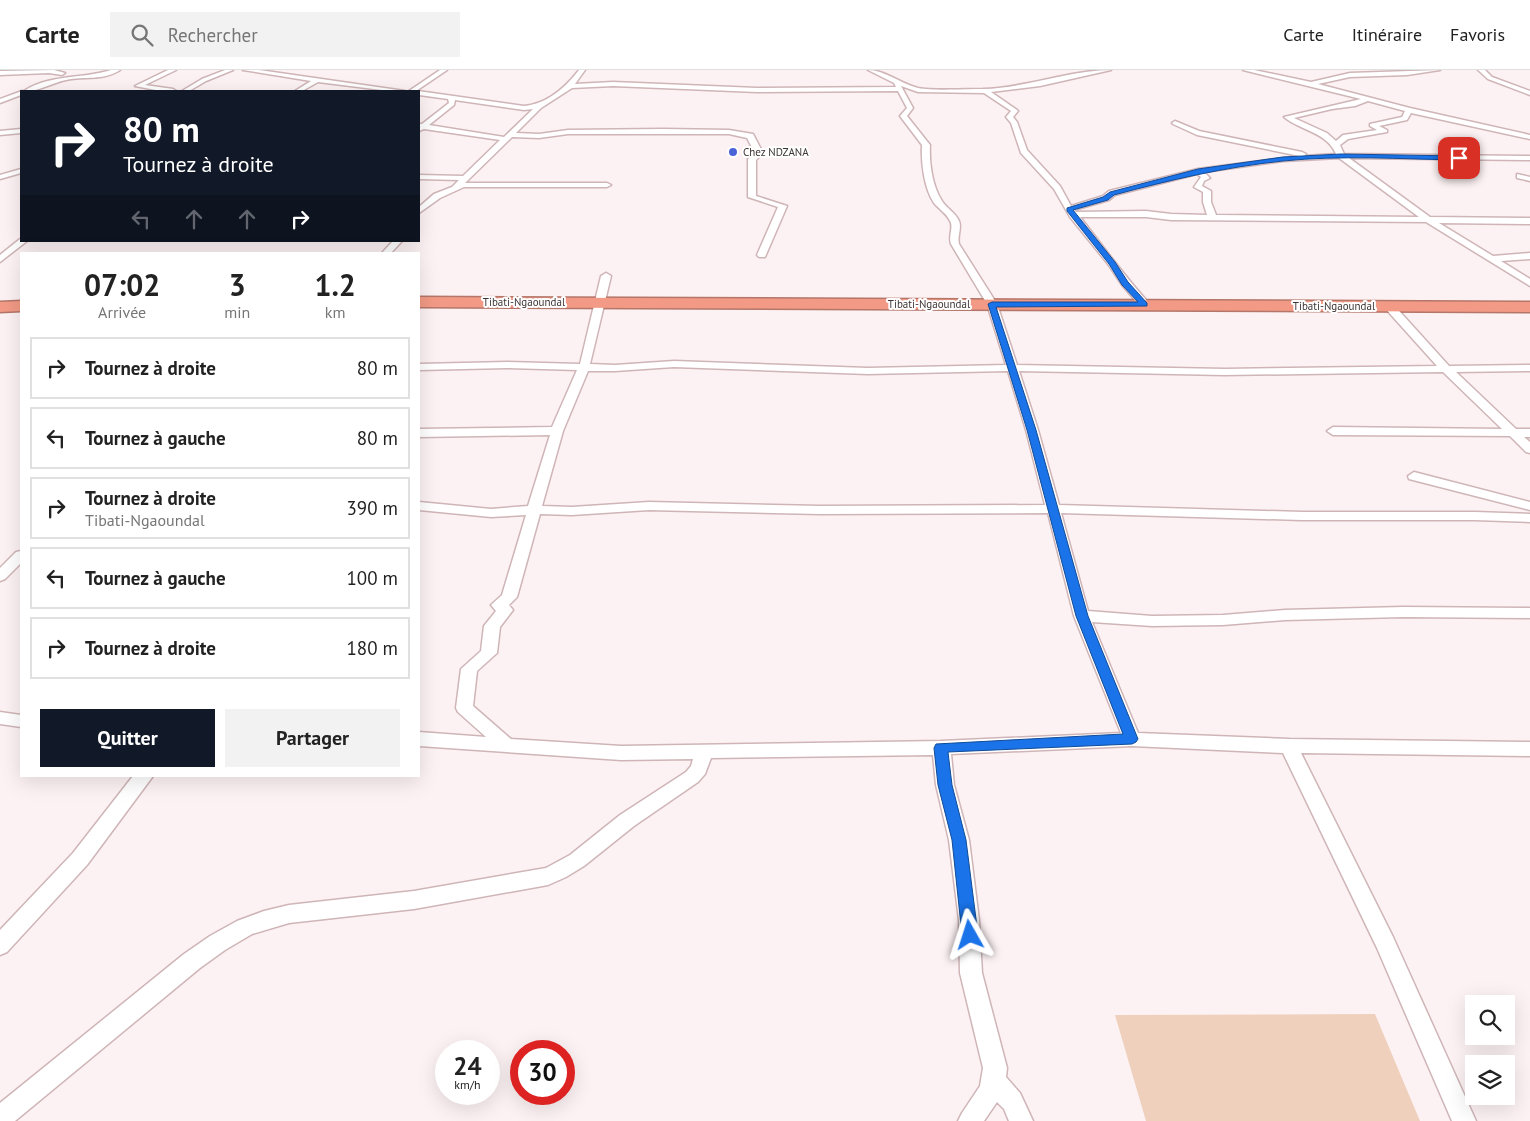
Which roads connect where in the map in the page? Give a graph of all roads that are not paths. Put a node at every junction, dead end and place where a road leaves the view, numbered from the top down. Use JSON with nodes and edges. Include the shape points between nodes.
{"nodes":[{"id":1,"x":117,"y":70,"type":"edge"},
{"id":2,"x":173,"y":70,"type":"edge"},
{"id":3,"x":230,"y":70,"type":"edge"},
{"id":4,"x":246,"y":70,"type":"edge"},
{"id":5,"x":279,"y":70,"type":"edge"},
{"id":6,"x":444,"y":70,"type":"edge"},
{"id":7,"x":582,"y":70,"type":"edge"},
{"id":8,"x":871,"y":70,"type":"edge"},
{"id":9,"x":1108,"y":70,"type":"edge"},
{"id":10,"x":1246,"y":70,"type":"edge"},
{"id":11,"x":1437,"y":70,"type":"edge"},
{"id":12,"x":1481,"y":70,"type":"edge"},
{"id":13,"x":62,"y":72,"type":"dead end"},
{"id":14,"x":0,"y":73,"type":"edge"},
{"id":15,"x":272,"y":74,"type":"junction"},
{"id":16,"x":316,"y":80,"type":"junction"},
{"id":17,"x":1310,"y":84,"type":"junction"},
{"id":18,"x":570,"y":86,"type":"junction"},
{"id":19,"x":898,"y":86,"type":"junction"},
{"id":20,"x":30,"y":90,"type":"edge"},
{"id":21,"x":166,"y":90,"type":"edge"},
{"id":22,"x":187,"y":90,"type":"edge"},
{"id":23,"x":300,"y":90,"type":"edge"},
{"id":24,"x":394,"y":90,"type":"edge"},
{"id":25,"x":414,"y":90,"type":"edge"},
{"id":26,"x":985,"y":91,"type":"junction"},
{"id":27,"x":0,"y":93,"type":"edge"},
{"id":28,"x":1530,"y":93,"type":"edge"},
{"id":29,"x":19,"y":94,"type":"edge"},
{"id":30,"x":420,"y":94,"type":"edge"},
{"id":31,"x":451,"y":98,"type":"junction"},
{"id":32,"x":1369,"y":99,"type":"junction"},
{"id":33,"x":0,"y":101,"type":"edge"},
{"id":34,"x":539,"y":107,"type":"junction"},
{"id":35,"x":1410,"y":110,"type":"junction"},
{"id":36,"x":1175,"y":123,"type":"dead end"},
{"id":37,"x":421,"y":127,"type":"edge"},
{"id":38,"x":20,"y":131,"type":"edge"},
{"id":39,"x":0,"y":133,"type":"edge"},
{"id":40,"x":508,"y":137,"type":"junction"},
{"id":41,"x":1530,"y":137,"type":"edge"},
{"id":42,"x":1336,"y":145,"type":"junction"},
{"id":43,"x":1341,"y":156,"type":"junction"},
{"id":44,"x":1310,"y":157,"type":"junction"},
{"id":45,"x":1530,"y":158,"type":"edge"},
{"id":46,"x":20,"y":171,"type":"edge"},
{"id":47,"x":1198,"y":171,"type":"junction"},
{"id":48,"x":1520,"y":176,"type":"dead end"},
{"id":49,"x":0,"y":177,"type":"edge"},
{"id":50,"x":420,"y":177,"type":"edge"},
{"id":51,"x":465,"y":178,"type":"junction"},
{"id":52,"x":1530,"y":179,"type":"edge"},
{"id":53,"x":607,"y":184,"type":"dead end"},
{"id":54,"x":455,"y":188,"type":"junction"},
{"id":55,"x":420,"y":210,"type":"edge"},
{"id":56,"x":1071,"y":212,"type":"junction"},
{"id":57,"x":1212,"y":216,"type":"junction"},
{"id":58,"x":1430,"y":221,"type":"junction"},
{"id":59,"x":1530,"y":221,"type":"edge"},
{"id":60,"x":22,"y":242,"type":"edge"},
{"id":61,"x":397,"y":242,"type":"edge"},
{"id":62,"x":386,"y":252,"type":"edge"},
{"id":63,"x":762,"y":256,"type":"dead end"},
{"id":64,"x":1530,"y":256,"type":"edge"},
{"id":65,"x":0,"y":258,"type":"edge"},
{"id":66,"x":1491,"y":259,"type":"junction"},
{"id":67,"x":606,"y":276,"type":"dead end"},
{"id":68,"x":1530,"y":283,"type":"edge"},
{"id":69,"x":420,"y":302,"type":"edge"},
{"id":70,"x":600,"y":302,"type":"junction"},
{"id":71,"x":992,"y":304,"type":"junction"},
{"id":72,"x":1145,"y":305,"type":"junction"},
{"id":73,"x":1388,"y":305,"type":"junction"},
{"id":74,"x":20,"y":306,"type":"edge"},
{"id":75,"x":1530,"y":306,"type":"edge"},
{"id":76,"x":0,"y":307,"type":"edge"},
{"id":77,"x":420,"y":366,"type":"edge"},
{"id":78,"x":584,"y":367,"type":"junction"},
{"id":79,"x":1013,"y":368,"type":"junction"},
{"id":80,"x":1445,"y":368,"type":"junction"},
{"id":81,"x":1530,"y":368,"type":"edge"},
{"id":82,"x":1333,"y":430,"type":"dead end"},
{"id":83,"x":557,"y":431,"type":"junction"},
{"id":84,"x":420,"y":433,"type":"edge"},
{"id":85,"x":1513,"y":433,"type":"junction"},
{"id":86,"x":1530,"y":433,"type":"edge"},
{"id":87,"x":1530,"y":449,"type":"edge"},
{"id":88,"x":1414,"y":476,"type":"dead end"},
{"id":89,"x":420,"y":506,"type":"edge"},
{"id":90,"x":1530,"y":506,"type":"edge"},
{"id":91,"x":1053,"y":509,"type":"junction"},
{"id":92,"x":535,"y":510,"type":"junction"},
{"id":93,"x":1530,"y":518,"type":"edge"},
{"id":94,"x":20,"y":556,"type":"edge"},
{"id":95,"x":0,"y":576,"type":"edge"},
{"id":96,"x":1530,"y":613,"type":"edge"},
{"id":97,"x":1082,"y":616,"type":"junction"},
{"id":98,"x":0,"y":718,"type":"edge"},
{"id":99,"x":20,"y":722,"type":"edge"},
{"id":100,"x":420,"y":739,"type":"edge"},
{"id":101,"x":1132,"y":739,"type":"junction"},
{"id":102,"x":507,"y":745,"type":"junction"},
{"id":103,"x":1289,"y":746,"type":"junction"},
{"id":104,"x":941,"y":748,"type":"junction"},
{"id":105,"x":1530,"y":749,"type":"edge"},
{"id":106,"x":704,"y":753,"type":"junction"},
{"id":107,"x":143,"y":777,"type":"edge"},
{"id":108,"x":0,"y":945,"type":"edge"},
{"id":109,"x":994,"y":1081,"type":"junction"},
{"id":110,"x":0,"y":1118,"type":"edge"},
{"id":111,"x":970,"y":1121,"type":"edge"},
{"id":112,"x":1020,"y":1121,"type":"edge"},
{"id":113,"x":1464,"y":1121,"type":"edge"}],
"edges":[{"from":1,"to":20,"type":"street","via":[[96,77],[66,78]]},
{"from":2,"to":21,"type":"street","via":[[138,86]]},
{"from":3,"to":22,"type":"street"},
{"from":4,"to":15,"type":"street"},
{"from":5,"to":15,"type":"street"},
{"from":6,"to":25,"type":"street"},
{"from":7,"to":18,"type":"street"},
{"from":8,"to":19,"type":"street"},
{"from":9,"to":26,"type":"street"},
{"from":10,"to":17,"type":"street"},
{"from":11,"to":17,"type":"street","via":[[1350,75]]},
{"from":12,"to":28,"type":"street","via":[[1490,78]]},
{"from":13,"to":14,"type":"street"},
{"from":15,"to":16,"type":"street"},
{"from":16,"to":23,"type":"street"},
{"from":16,"to":24,"type":"street"},
{"from":17,"to":32,"type":"street"},
{"from":18,"to":19,"type":"street","via":[[614,84],[758,90]]},
{"from":18,"to":34,"type":"street"},
{"from":19,"to":26,"type":"street","via":[[918,90]]},
{"from":19,"to":71,"type":"street","via":[[910,108],[903,116],[926,145],[925,165],[937,201],[955,221],[955,244]]},
{"from":26,"to":56,"type":"street","via":[[1015,111],[1009,117],[1014,122],[1024,151],[1057,188]]},
{"from":27,"to":29,"type":"street"},
{"from":29,"to":33,"type":"street"},
{"from":30,"to":31,"type":"street"},
{"from":31,"to":34,"type":"street","via":[[524,108]]},
{"from":31,"to":37,"type":"street","via":[[452,104]]},
{"from":32,"to":35,"type":"street"},
{"from":32,"to":42,"type":"street","via":[[1287,117],[1324,135]]},
{"from":34,"to":40,"type":"street"},
{"from":35,"to":41,"type":"street"},
{"from":35,"to":42,"type":"street","via":[[1405,119],[1372,125],[1384,132],[1346,137]]},
{"from":36,"to":44,"type":"street","via":[[1240,143],[1284,149]]},
{"from":37,"to":40,"type":"street"},
{"from":38,"to":39,"type":"street"},
{"from":40,"to":51,"type":"street"},
{"from":40,"to":63,"type":"street","via":[[568,132],[663,131],[729,132],[750,136],[759,153],[752,160],[752,197],[783,206]]},
{"from":42,"to":43,"type":"street"},
{"from":43,"to":44,"type":"street"},
{"from":43,"to":45,"type":"street"},
{"from":43,"to":58,"type":"street"},
{"from":44,"to":47,"type":"street"},
{"from":46,"to":49,"type":"street"},
{"from":47,"to":56,"type":"street","via":[[1112,193]]},
{"from":47,"to":57,"type":"street","via":[[1206,178],[1198,187],[1207,191]]},
{"from":48,"to":52,"type":"street"},
{"from":50,"to":51,"type":"street"},
{"from":51,"to":54,"type":"street"},
{"from":53,"to":54,"type":"street","via":[[467,184]]},
{"from":54,"to":55,"type":"street","via":[[437,196]]},
{"from":56,"to":57,"type":"street"},
{"from":56,"to":72,"type":"street"},
{"from":57,"to":58,"type":"street"},
{"from":58,"to":59,"type":"street"},
{"from":58,"to":66,"type":"street"},
{"from":60,"to":65,"type":"street"},
{"from":61,"to":62,"type":"street"},
{"from":64,"to":66,"type":"street"},
{"from":66,"to":68,"type":"street"},
{"from":67,"to":70,"type":"street"},
{"from":69,"to":70,"type":"highway","name":"Tibati-Ngaoundal"},
{"from":70,"to":71,"type":"highway","name":"Tibati-Ngaoundal"},
{"from":70,"to":78,"type":"street"},
{"from":71,"to":72,"type":"highway","name":"Tibati-Ngaoundal"},
{"from":71,"to":79,"type":"street"},
{"from":72,"to":73,"type":"highway","name":"Tibati-Ngaoundal"},
{"from":73,"to":75,"type":"highway","name":"Tibati-Ngaoundal"},
{"from":73,"to":80,"type":"street"},
{"from":74,"to":76,"type":"highway"},
{"from":77,"to":78,"type":"street"},
{"from":78,"to":79,"type":"street","via":[[682,364],[868,371]]},
{"from":78,"to":83,"type":"street"},
{"from":79,"to":80,"type":"street","via":[[1225,372]]},
{"from":79,"to":91,"type":"street"},
{"from":80,"to":81,"type":"street"},
{"from":80,"to":85,"type":"street"},
{"from":82,"to":85,"type":"street"},
{"from":83,"to":84,"type":"street"},
{"from":83,"to":92,"type":"street"},
{"from":85,"to":86,"type":"street"},
{"from":85,"to":87,"type":"street"},
{"from":88,"to":90,"type":"street"},
{"from":89,"to":92,"type":"street","via":[[490,513]]},
{"from":91,"to":92,"type":"street","via":[[810,510],[640,506]]},
{"from":91,"to":93,"type":"street"},
{"from":91,"to":97,"type":"street"},
{"from":92,"to":102,"type":"street","via":[[509,597],[498,605],[505,610],[492,626],[489,652],[469,669],[464,708]]},
{"from":94,"to":95,"type":"street"},
{"from":96,"to":97,"type":"street","via":[[1403,612],[1223,620]]},
{"from":97,"to":101,"type":"street"},
{"from":98,"to":99,"type":"street"},
{"from":100,"to":102,"type":"street"},
{"from":101,"to":103,"type":"street"},
{"from":101,"to":104,"type":"street"},
{"from":102,"to":106,"type":"street","via":[[621,753]]},
{"from":103,"to":105,"type":"street"},
{"from":103,"to":113,"type":"street","via":[[1386,944]]},
{"from":104,"to":106,"type":"street"},
{"from":104,"to":109,"type":"street","via":[[945,785],[959,840],[971,973],[994,1058]]},
{"from":106,"to":110,"type":"street","via":[[692,777],[638,812],[580,860],[558,873],[417,900],[273,918],[242,928],[192,961]]},
{"from":107,"to":108,"type":"street","via":[[80,859]]},
{"from":109,"to":111,"type":"street"},
{"from":109,"to":112,"type":"street","via":[[1012,1101]]}]}
